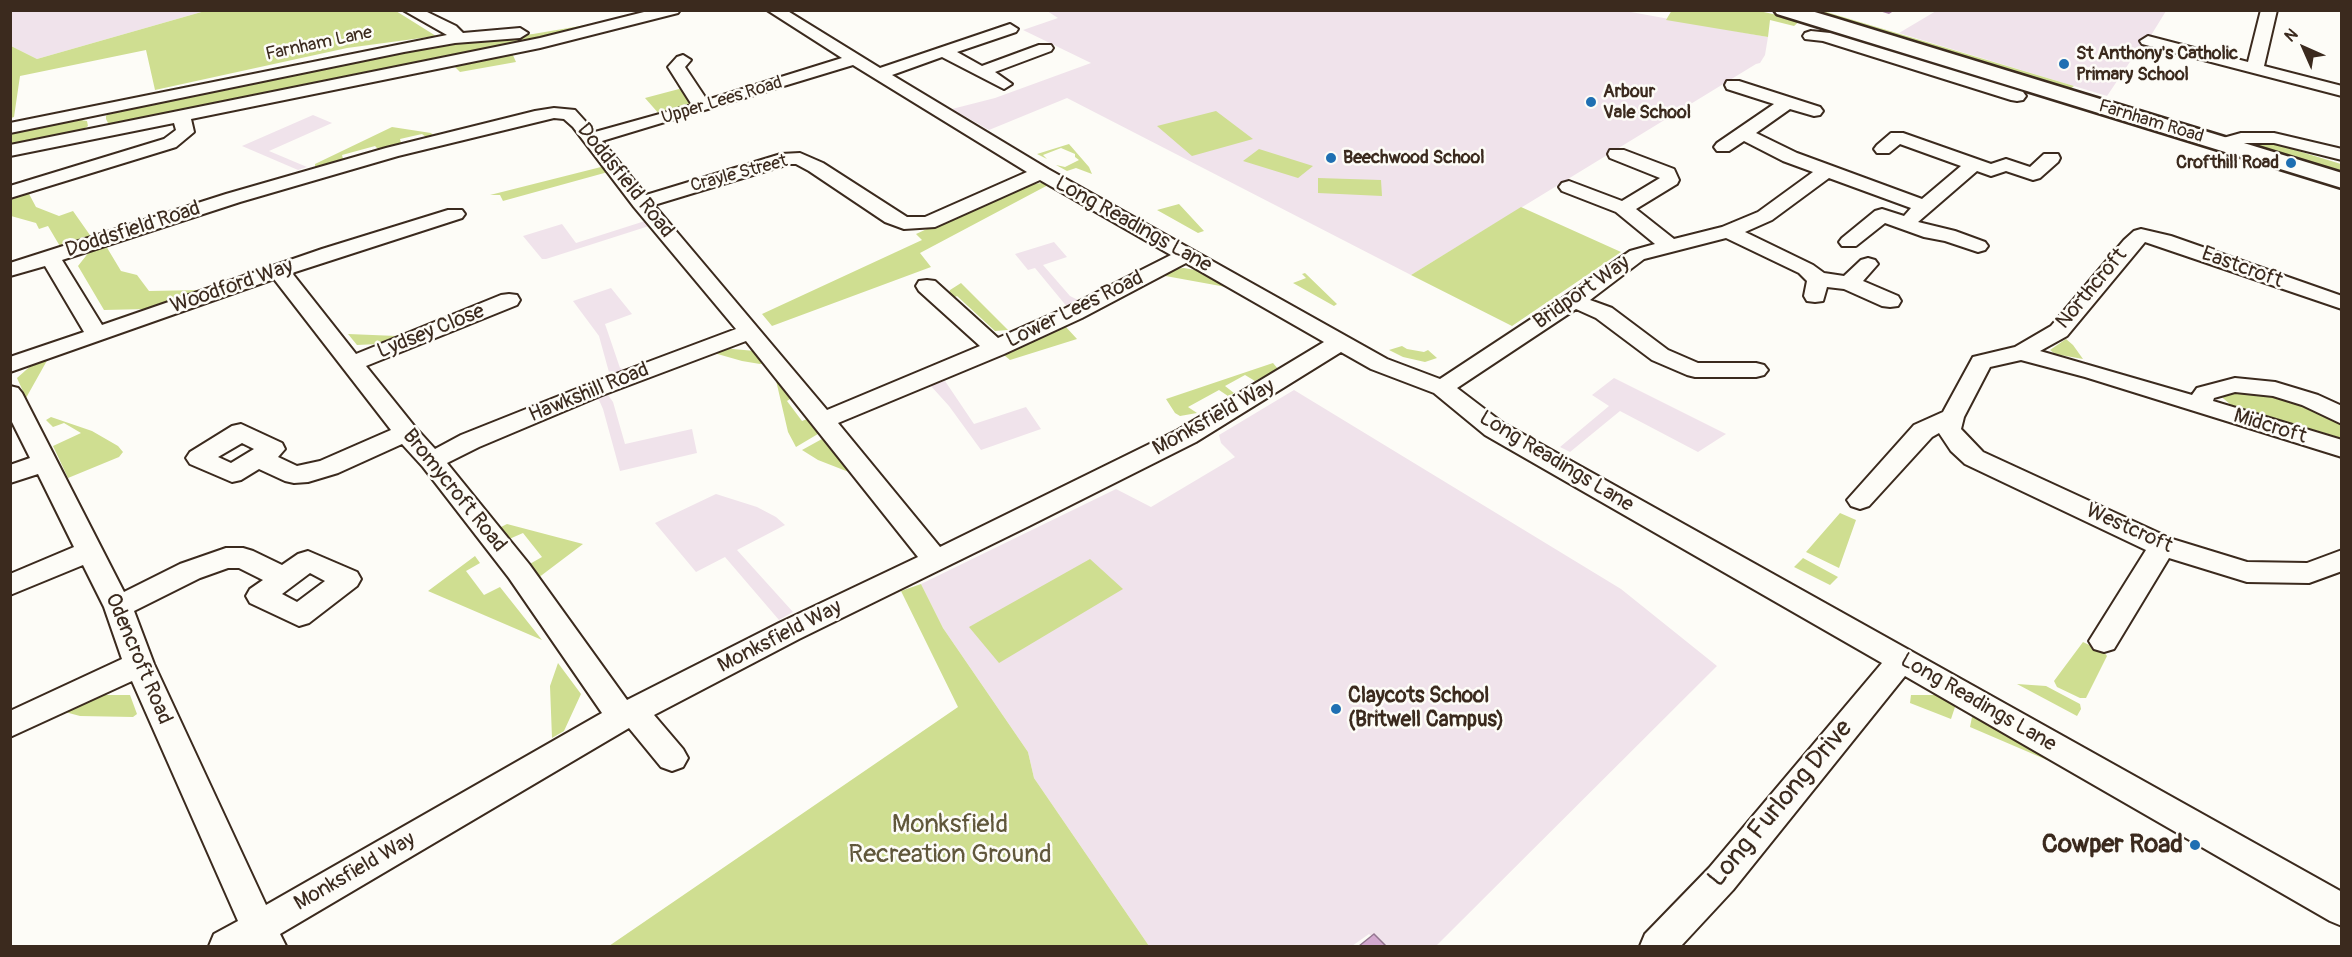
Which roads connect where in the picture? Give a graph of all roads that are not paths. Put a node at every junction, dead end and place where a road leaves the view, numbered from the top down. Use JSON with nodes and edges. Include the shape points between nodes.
{"nodes":[{"id":1,"x":410,"y":10,"type":"edge"},
{"id":2,"x":638,"y":10,"type":"edge"},
{"id":3,"x":673,"y":10,"type":"edge"},
{"id":4,"x":774,"y":10,"type":"edge"},
{"id":5,"x":1784,"y":10,"type":"edge"},
{"id":6,"x":2269,"y":10,"type":"edge"},
{"id":7,"x":1010,"y":29,"type":"dead end"},
{"id":8,"x":1812,"y":36,"type":"dead end"},
{"id":9,"x":455,"y":38,"type":"junction"},
{"id":10,"x":2148,"y":42,"type":"dead end"},
{"id":11,"x":1045,"y":48,"type":"dead end"},
{"id":12,"x":944,"y":52,"type":"junction"},
{"id":13,"x":1889,"y":55,"type":"junction"},
{"id":14,"x":682,"y":60,"type":"dead end"},
{"id":15,"x":854,"y":60,"type":"junction"},
{"id":16,"x":1871,"y":66,"type":"dead end"},
{"id":17,"x":1953,"y":68,"type":"junction"},
{"id":18,"x":2255,"y":69,"type":"junction"},
{"id":19,"x":981,"y":72,"type":"junction"},
{"id":20,"x":877,"y":74,"type":"junction"},
{"id":21,"x":1004,"y":84,"type":"dead end"},
{"id":22,"x":1733,"y":85,"type":"dead end"},
{"id":23,"x":2342,"y":91,"type":"edge"},
{"id":24,"x":1787,"y":103,"type":"junction"},
{"id":25,"x":703,"y":107,"type":"junction"},
{"id":26,"x":2000,"y":107,"type":"dead end"},
{"id":27,"x":1814,"y":111,"type":"dead end"},
{"id":28,"x":181,"y":116,"type":"junction"},
{"id":29,"x":10,"y":128,"type":"edge"},
{"id":30,"x":1744,"y":134,"type":"junction"},
{"id":31,"x":590,"y":139,"type":"junction"},
{"id":32,"x":2222,"y":144,"type":"junction"},
{"id":33,"x":1723,"y":147,"type":"dead end"},
{"id":34,"x":1883,"y":149,"type":"dead end"},
{"id":35,"x":10,"y":151,"type":"edge"},
{"id":36,"x":1617,"y":154,"type":"dead end"},
{"id":37,"x":2342,"y":155,"type":"edge"},
{"id":38,"x":2051,"y":158,"type":"dead end"},
{"id":39,"x":1974,"y":164,"type":"junction"},
{"id":40,"x":1826,"y":171,"type":"junction"},
{"id":41,"x":1041,"y":173,"type":"junction"},
{"id":42,"x":2342,"y":181,"type":"edge"},
{"id":43,"x":1569,"y":187,"type":"dead end"},
{"id":44,"x":10,"y":192,"type":"edge"},
{"id":45,"x":641,"y":203,"type":"junction"},
{"id":46,"x":1926,"y":207,"type":"junction"},
{"id":47,"x":1623,"y":208,"type":"junction"},
{"id":48,"x":455,"y":214,"type":"dead end"},
{"id":49,"x":1906,"y":223,"type":"junction"},
{"id":50,"x":1729,"y":231,"type":"junction"},
{"id":51,"x":2141,"y":236,"type":"joint"},
{"id":52,"x":1849,"y":242,"type":"dead end"},
{"id":53,"x":1669,"y":245,"type":"junction"},
{"id":54,"x":1978,"y":246,"type":"dead end"},
{"id":55,"x":1186,"y":255,"type":"junction"},
{"id":56,"x":50,"y":257,"type":"junction"},
{"id":57,"x":1868,"y":264,"type":"dead end"},
{"id":58,"x":10,"y":270,"type":"edge"},
{"id":59,"x":279,"y":271,"type":"junction"},
{"id":60,"x":1849,"y":283,"type":"junction"},
{"id":61,"x":927,"y":286,"type":"dead end"},
{"id":62,"x":509,"y":300,"type":"dead end"},
{"id":63,"x":1574,"y":301,"type":"junction"},
{"id":64,"x":1890,"y":301,"type":"dead end"},
{"id":65,"x":2342,"y":303,"type":"edge"},
{"id":66,"x":2059,"y":331,"type":"junction"},
{"id":67,"x":750,"y":332,"type":"junction"},
{"id":68,"x":97,"y":335,"type":"junction"},
{"id":69,"x":1340,"y":342,"type":"junction"},
{"id":70,"x":996,"y":349,"type":"junction"},
{"id":71,"x":2021,"y":353,"type":"junction"},
{"id":72,"x":352,"y":364,"type":"junction"},
{"id":73,"x":10,"y":365,"type":"edge"},
{"id":74,"x":1756,"y":370,"type":"dead end"},
{"id":75,"x":2093,"y":372,"type":"junction"},
{"id":76,"x":1442,"y":388,"type":"junction"},
{"id":77,"x":10,"y":393,"type":"edge"},
{"id":78,"x":2199,"y":405,"type":"junction"},
{"id":79,"x":2342,"y":416,"type":"edge"},
{"id":80,"x":1952,"y":417,"type":"junction"},
{"id":81,"x":822,"y":421,"type":"junction"},
{"id":82,"x":406,"y":433,"type":"junction"},
{"id":83,"x":1916,"y":439,"type":"junction"},
{"id":84,"x":2342,"y":449,"type":"edge"},
{"id":85,"x":258,"y":458,"type":"dead end"},
{"id":86,"x":1974,"y":458,"type":"junction"},
{"id":87,"x":46,"y":461,"type":"junction"},
{"id":88,"x":432,"y":461,"type":"junction"},
{"id":89,"x":10,"y":475,"type":"edge"},
{"id":90,"x":1860,"y":500,"type":"dead end"},
{"id":91,"x":2162,"y":546,"type":"junction"},
{"id":92,"x":88,"y":552,"type":"junction"},
{"id":93,"x":935,"y":559,"type":"junction"},
{"id":94,"x":2342,"y":560,"type":"edge"},
{"id":95,"x":284,"y":578,"type":"dead end"},
{"id":96,"x":10,"y":585,"type":"edge"},
{"id":97,"x":118,"y":607,"type":"junction"},
{"id":98,"x":2104,"y":641,"type":"dead end"},
{"id":99,"x":1902,"y":660,"type":"junction"},
{"id":100,"x":139,"y":664,"type":"junction"},
{"id":101,"x":627,"y":714,"type":"junction"},
{"id":102,"x":10,"y":725,"type":"edge"},
{"id":103,"x":672,"y":758,"type":"dead end"},
{"id":104,"x":2342,"y":910,"type":"edge"},
{"id":105,"x":264,"y":937,"type":"edge"},
{"id":106,"x":227,"y":946,"type":"edge"},
{"id":107,"x":1658,"y":946,"type":"edge"}],
"edges":[{"from":1,"to":9,"type":"street","via":[[450,28]]},
{"from":2,"to":9,"type":"street","name":"Farnham Lane","via":[[561,27]]},
{"from":3,"to":28,"type":"street","via":[[540,43]]},
{"from":4,"to":15,"type":"street","name":"Long Readings Lane"},
{"from":5,"to":17,"type":"main road","name":"Farnham Road"},
{"from":6,"to":18,"type":"street"},
{"from":7,"to":12,"type":"street"},
{"from":8,"to":13,"type":"street","name":"Farnham Road"},
{"from":9,"to":29,"type":"street","name":"Farnham Lane"},
{"from":10,"to":18,"type":"street"},
{"from":11,"to":19,"type":"street"},
{"from":12,"to":19,"type":"street"},
{"from":12,"to":20,"type":"street"},
{"from":13,"to":16,"type":"street"},
{"from":13,"to":17,"type":"street","name":"Farnham Road"},
{"from":14,"to":25,"type":"street","via":[[676,67]]},
{"from":15,"to":20,"type":"street","name":"Long Readings Lane"},
{"from":15,"to":25,"type":"street","name":"Upper Lees Road"},
{"from":17,"to":26,"type":"street","name":"Farnham Road","via":[[2017,96]]},
{"from":17,"to":32,"type":"main road","name":"Farnham Road"},
{"from":18,"to":23,"type":"street"},
{"from":19,"to":21,"type":"street"},
{"from":20,"to":41,"type":"street","name":"Long Readings Lane"},
{"from":22,"to":24,"type":"street"},
{"from":24,"to":27,"type":"street"},
{"from":24,"to":30,"type":"street"},
{"from":25,"to":31,"type":"street","name":"Upper Lees Road"},
{"from":28,"to":35,"type":"street"},
{"from":28,"to":44,"type":"street","via":[[185,132],[170,143]]},
{"from":30,"to":33,"type":"street"},
{"from":30,"to":40,"type":"street"},
{"from":31,"to":45,"type":"street","name":"Doddsfield Road"},
{"from":31,"to":56,"type":"street","name":"Doddsfield Road","via":[[569,114],[535,116],[310,174]]},
{"from":32,"to":37,"type":"street","via":[[2241,138],[2274,138]]},
{"from":32,"to":42,"type":"main road","name":"Farnham Road"},
{"from":34,"to":39,"type":"street","via":[[1897,137]]},
{"from":36,"to":47,"type":"street","via":[[1667,173],[1670,180]]},
{"from":38,"to":39,"type":"street","via":[[2033,174],[2006,165],[1991,170]]},
{"from":39,"to":46,"type":"street"},
{"from":40,"to":46,"type":"street"},
{"from":40,"to":50,"type":"street","name":"Bridport Way","via":[[1765,216]]},
{"from":41,"to":45,"type":"street","name":"Crayle Street","via":[[928,223],[904,223],[892,218],[816,167],[788,158]]},
{"from":41,"to":55,"type":"street","name":"Long Readings Lane"},
{"from":43,"to":47,"type":"street"},
{"from":45,"to":67,"type":"street","name":"Doddsfield Road"},
{"from":46,"to":49,"type":"street"},
{"from":47,"to":53,"type":"street"},
{"from":48,"to":59,"type":"street","name":"Woodford Way"},
{"from":49,"to":52,"type":"street","via":[[1882,214]]},
{"from":49,"to":54,"type":"street"},
{"from":50,"to":53,"type":"street","name":"Bridport Way"},
{"from":50,"to":60,"type":"street","via":[[1806,269],[1816,287]]},
{"from":51,"to":65,"type":"street","name":"Eastcroft","via":[[2164,240]]},
{"from":51,"to":66,"type":"street","name":"Northcroft"},
{"from":53,"to":63,"type":"street","name":"Bridport Way","via":[[1637,255]]},
{"from":55,"to":69,"type":"street","name":"Long Readings Lane"},
{"from":55,"to":70,"type":"street","name":"Lower Lees Road"},
{"from":56,"to":58,"type":"street","name":"Doddsfield Road"},
{"from":56,"to":68,"type":"street"},
{"from":57,"to":60,"type":"street"},
{"from":59,"to":68,"type":"street","name":"Woodford Way"},
{"from":59,"to":72,"type":"street","name":"Bromycroft Road"},
{"from":60,"to":64,"type":"street"},
{"from":61,"to":70,"type":"street","name":"Lower Lees Road"},
{"from":62,"to":72,"type":"street","name":"Lydsey Close"},
{"from":63,"to":74,"type":"street","via":[[1604,313],[1660,355],[1695,370],[1730,365]]},
{"from":63,"to":76,"type":"street","name":"Bridport Way"},
{"from":66,"to":71,"type":"street","name":"Northcroft"},
{"from":66,"to":75,"type":"street"},
{"from":67,"to":81,"type":"street","name":"Doddsfield Road"},
{"from":67,"to":88,"type":"street","name":"Hawkshill Road","via":[[592,391],[470,441]]},
{"from":68,"to":73,"type":"street","name":"Woodford Way"},
{"from":69,"to":76,"type":"street","name":"Long Readings Lane","via":[[1379,364]]},
{"from":69,"to":93,"type":"street","name":"Monksfield Way","via":[[1187,436]]},
{"from":70,"to":81,"type":"street","name":"Lower Lees Road"},
{"from":71,"to":75,"type":"street","name":"Midcroft"},
{"from":71,"to":80,"type":"street","name":"Northcroft","via":[[1981,362]]},
{"from":72,"to":82,"type":"street","name":"Bromycroft Road"},
{"from":75,"to":78,"type":"street","name":"Midcroft"},
{"from":76,"to":99,"type":"street","name":"Long Readings Lane","via":[[1494,429]]},
{"from":77,"to":87,"type":"street","name":"Odencroft Road"},
{"from":78,"to":79,"type":"street","name":"Midcroft","via":[[2205,393],[2235,385],[2275,389]]},
{"from":78,"to":84,"type":"street","name":"Midcroft"},
{"from":80,"to":83,"type":"street","via":[[1923,431]]},
{"from":80,"to":86,"type":"street","name":"Westcroft","via":[[1949,429]]},
{"from":81,"to":93,"type":"street","name":"Doddsfield Road"},
{"from":82,"to":85,"type":"street","via":[[308,474],[294,475]]},
{"from":82,"to":88,"type":"street","name":"Bromycroft Road"},
{"from":83,"to":86,"type":"street"},
{"from":83,"to":90,"type":"street"},
{"from":86,"to":91,"type":"street","name":"Westcroft"},
{"from":87,"to":89,"type":"street"},
{"from":87,"to":92,"type":"street","name":"Odencroft Road"},
{"from":88,"to":101,"type":"street","name":"Bromycroft Road"},
{"from":91,"to":94,"type":"street","name":"Westcroft","via":[[2247,572],[2309,573]]},
{"from":91,"to":98,"type":"street"},
{"from":92,"to":96,"type":"street"},
{"from":92,"to":97,"type":"street","name":"Odencroft Road"},
{"from":93,"to":101,"type":"street","name":"Monksfield Way"},
{"from":95,"to":97,"type":"street","via":[[243,558],[226,558],[190,571]]},
{"from":97,"to":100,"type":"street","name":"Odencroft Road"},
{"from":99,"to":104,"type":"street","name":"Long Readings Lane"},
{"from":99,"to":107,"type":"street","name":"Long Furlong Drive","via":[[1721,879]]},
{"from":100,"to":102,"type":"street"},
{"from":100,"to":105,"type":"street","name":"Odencroft Road"},
{"from":101,"to":103,"type":"street","name":"Bromycroft Road"},
{"from":101,"to":105,"type":"street","name":"Monksfield Way"},
{"from":105,"to":106,"type":"street","name":"Monksfield Way"}]}
